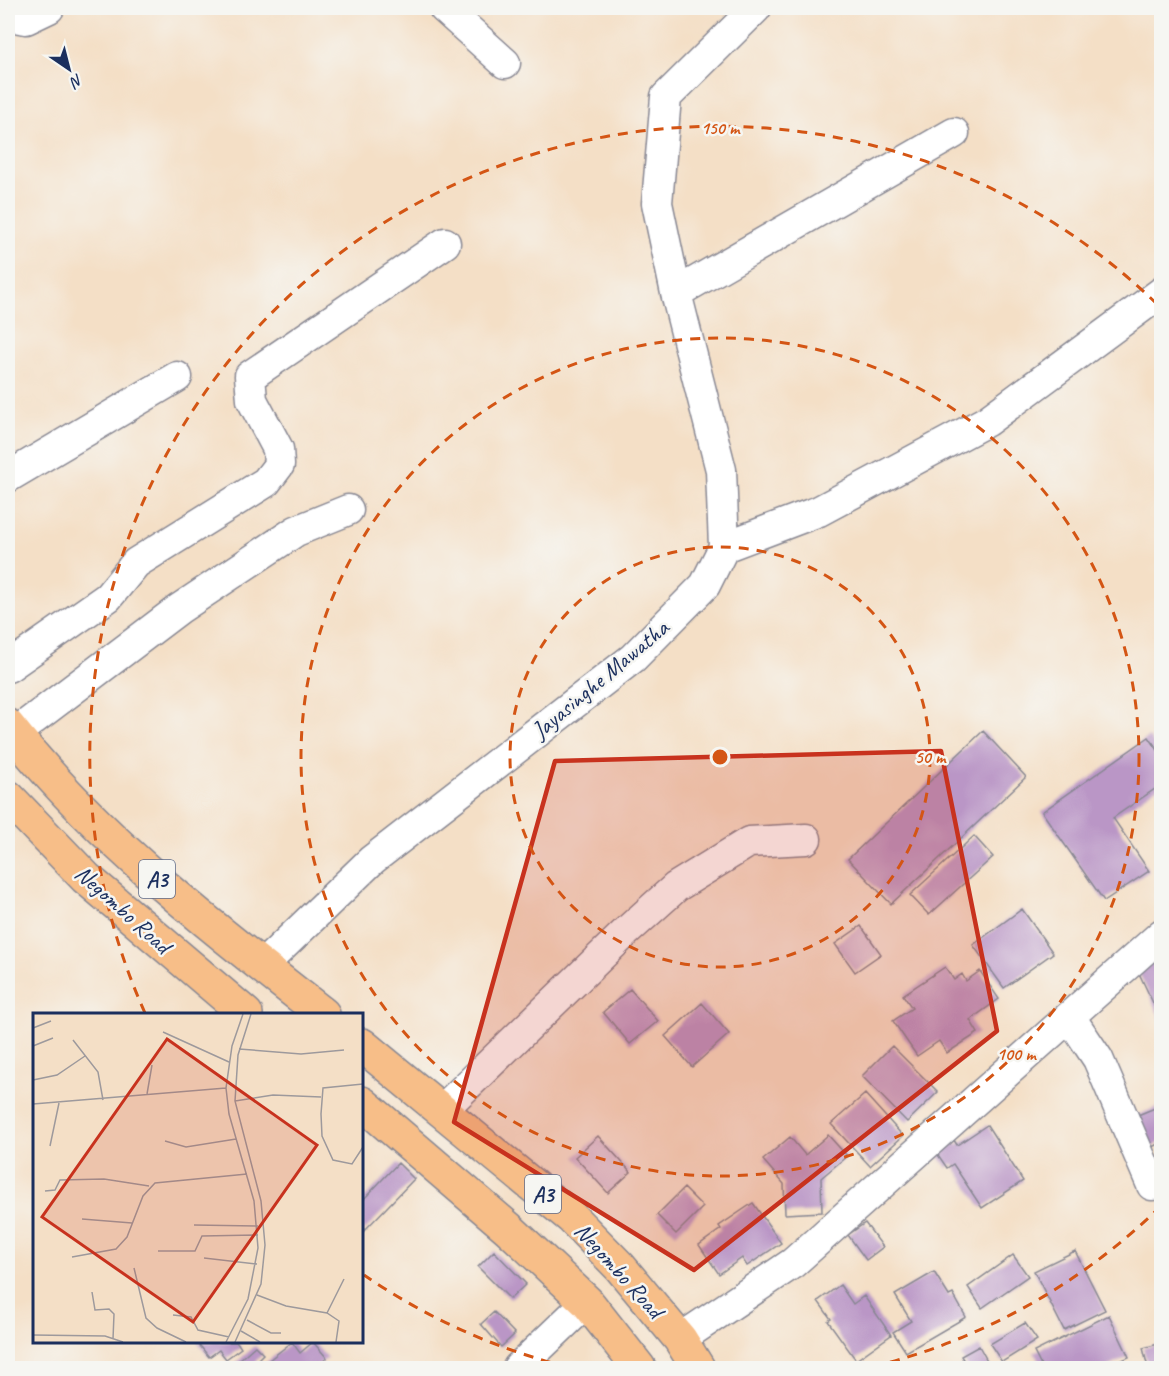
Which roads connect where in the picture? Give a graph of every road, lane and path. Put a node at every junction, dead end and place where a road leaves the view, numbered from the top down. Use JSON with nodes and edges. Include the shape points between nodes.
{"nodes":[{"id":1,"x":49,"y":8,"type":"edge"},
{"id":2,"x":444,"y":8,"type":"edge"},
{"id":3,"x":756,"y":8,"type":"edge"},
{"id":4,"x":8,"y":16,"type":"edge"},
{"id":5,"x":505,"y":63,"type":"dead end"},
{"id":6,"x":954,"y":133,"type":"dead end"},
{"id":7,"x":445,"y":243,"type":"dead end"},
{"id":8,"x":1161,"y":292,"type":"edge"},
{"id":9,"x":676,"y":294,"type":"junction"},
{"id":10,"x":177,"y":376,"type":"dead end"},
{"id":11,"x":8,"y":477,"type":"edge"},
{"id":12,"x":348,"y":510,"type":"dead end"},
{"id":13,"x":724,"y":548,"type":"junction"},
{"id":14,"x":8,"y":668,"type":"edge"},
{"id":15,"x":11,"y":730,"type":"edge"},
{"id":16,"x":8,"y":797,"type":"edge"},
{"id":17,"x":806,"y":839,"type":"dead end"},
{"id":18,"x":1161,"y":934,"type":"edge"},
{"id":19,"x":262,"y":966,"type":"junction"},
{"id":20,"x":245,"y":1013,"type":"edge"},
{"id":21,"x":322,"y":1013,"type":"edge"},
{"id":22,"x":1070,"y":1017,"type":"junction"},
{"id":23,"x":363,"y":1046,"type":"edge"},
{"id":24,"x":363,"y":1103,"type":"edge"},
{"id":25,"x":442,"y":1110,"type":"junction"},
{"id":26,"x":1152,"y":1185,"type":"dead end"},
{"id":27,"x":587,"y":1302,"type":"junction"},
{"id":28,"x":680,"y":1339,"type":"junction"},
{"id":29,"x":518,"y":1368,"type":"edge"},
{"id":30,"x":639,"y":1368,"type":"edge"},
{"id":31,"x":698,"y":1368,"type":"edge"}],
"edges":[{"from":1,"to":4,"type":"street","via":[[26,19]]},
{"from":2,"to":5,"type":"street"},
{"from":3,"to":9,"type":"street","name":"Jayasinghe Mawatha","via":[[666,97],[657,203]]},
{"from":6,"to":9,"type":"street"},
{"from":7,"to":14,"type":"street","via":[[250,376],[252,400],[278,449],[279,465],[266,482],[136,563],[108,597]]},
{"from":8,"to":13,"type":"street","via":[[987,421],[819,511]]},
{"from":9,"to":13,"type":"street","name":"Jayasinghe Mawatha","via":[[721,470]]},
{"from":10,"to":11,"type":"street"},
{"from":12,"to":15,"type":"street","via":[[296,531],[179,609]]},
{"from":13,"to":19,"type":"street","name":"Jayasinghe Mawatha","via":[[705,585],[633,658],[372,860]]},
{"from":15,"to":19,"type":"highway","name":"Negombo Road","number":"A3","via":[[54,781],[125,851]]},
{"from":16,"to":20,"type":"highway","name":"Negombo Road","number":"A3","via":[[86,878]]},
{"from":17,"to":25,"type":"street","via":[[749,842],[676,887]]},
{"from":18,"to":22,"type":"street"},
{"from":19,"to":21,"type":"highway","name":"Negombo Road","number":"A3"},
{"from":22,"to":26,"type":"street","via":[[1098,1059]]},
{"from":22,"to":28,"type":"street","via":[[793,1263]]},
{"from":23,"to":25,"type":"highway","name":"Negombo Road","number":"A3"},
{"from":24,"to":27,"type":"highway","name":"Negombo Road","number":"A3"},
{"from":25,"to":28,"type":"highway","name":"Negombo Road","number":"A3","via":[[571,1217],[620,1267]]},
{"from":27,"to":29,"type":"street"},
{"from":27,"to":30,"type":"highway","name":"Negombo Road","number":"A3"},
{"from":28,"to":31,"type":"highway","name":"Negombo Road","number":"A3"}]}
